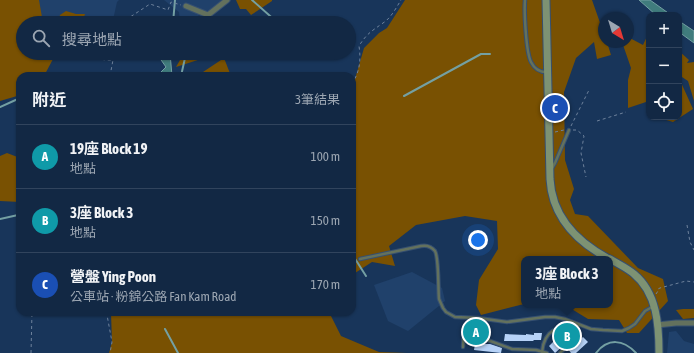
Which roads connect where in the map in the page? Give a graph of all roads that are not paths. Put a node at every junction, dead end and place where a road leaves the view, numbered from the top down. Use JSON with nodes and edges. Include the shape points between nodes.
{"nodes":[{"id":1,"x":227,"y":0,"type":"edge"},
{"id":2,"x":525,"y":0,"type":"edge"},
{"id":3,"x":546,"y":0,"type":"edge"},
{"id":4,"x":186,"y":6,"type":"road end"},
{"id":5,"x":548,"y":72,"type":"junction"},
{"id":6,"x":569,"y":130,"type":"road end"},
{"id":7,"x":550,"y":168,"type":"junction"},
{"id":8,"x":605,"y":256,"type":"edge"},
{"id":9,"x":360,"y":259,"type":"dead end"},
{"id":10,"x":613,"y":261,"type":"edge"},
{"id":11,"x":654,"y":306,"type":"junction"},
{"id":12,"x":694,"y":323,"type":"edge"},
{"id":13,"x":580,"y":325,"type":"junction"},
{"id":14,"x":658,"y":325,"type":"junction"},
{"id":15,"x":464,"y":328,"type":"dead end"},
{"id":16,"x":578,"y":336,"type":"dead end"},
{"id":17,"x":464,"y":339,"type":"junction"},
{"id":18,"x":464,"y":347,"type":"dead end"},
{"id":19,"x":542,"y":352,"type":"junction"},
{"id":20,"x":547,"y":353,"type":"edge"},
{"id":21,"x":560,"y":353,"type":"edge"},
{"id":22,"x":659,"y":353,"type":"edge"}],
"edges":[{"from":1,"to":4,"type":"street","via":[[208,15]]},
{"from":2,"to":5,"type":"lane","via":[[530,59],[538,70]]},
{"from":3,"to":5,"type":"main road"},
{"from":5,"to":7,"type":"main road"},
{"from":6,"to":7,"type":"lane","via":[[555,163]]},
{"from":7,"to":8,"type":"main road","via":[[553,198],[563,220],[583,243]]},
{"from":9,"to":13,"type":"lane","via":[[430,246],[437,257],[440,304],[450,315],[507,322],[545,317],[565,319]]},
{"from":10,"to":11,"type":"main road","via":[[639,278]]},
{"from":11,"to":13,"type":"lane","via":[[645,311],[635,324],[626,330],[597,330]]},
{"from":11,"to":14,"type":"main road"},
{"from":12,"to":14,"type":"street"},
{"from":13,"to":19,"type":"lane","via":[[565,326],[550,333],[544,339]]},
{"from":14,"to":22,"type":"main road"},
{"from":15,"to":17,"type":"lane"},
{"from":16,"to":21,"type":"lane"},
{"from":17,"to":18,"type":"lane"},
{"from":17,"to":19,"type":"lane","via":[[482,338],[512,349]]},
{"from":19,"to":20,"type":"lane"}]}
